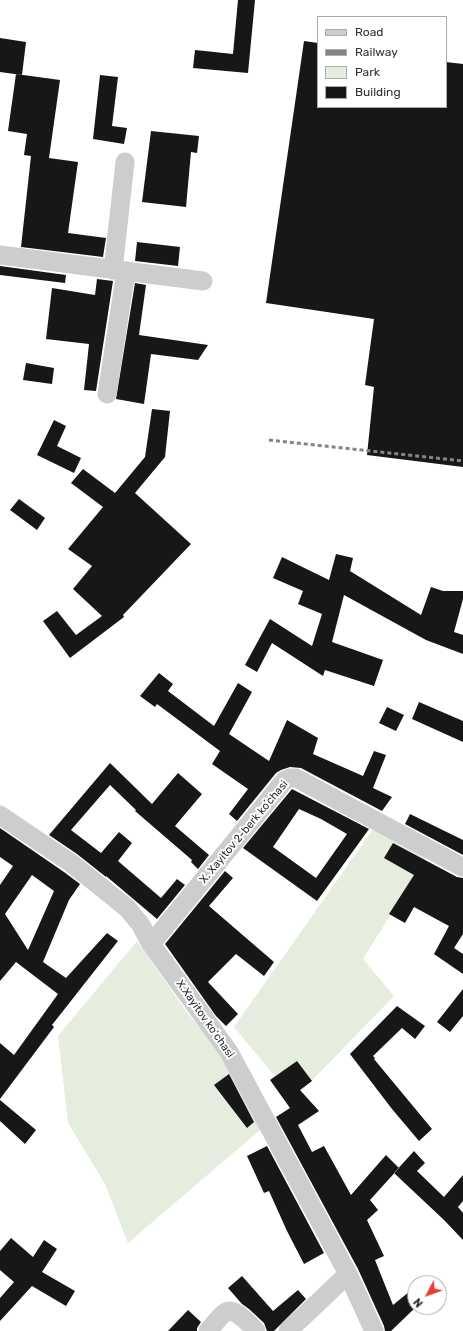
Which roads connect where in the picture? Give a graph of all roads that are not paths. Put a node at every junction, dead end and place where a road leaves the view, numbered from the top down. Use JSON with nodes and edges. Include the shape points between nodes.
{"nodes":[{"id":1,"x":125,"y":162,"type":"dead end"},
{"id":2,"x":0,"y":255,"type":"edge"},
{"id":3,"x":119,"y":270,"type":"junction"},
{"id":4,"x":203,"y":281,"type":"dead end"},
{"id":5,"x":107,"y":394,"type":"dead end"},
{"id":6,"x":0,"y":815,"type":"edge"},
{"id":7,"x":462,"y":867,"type":"edge"},
{"id":8,"x":151,"y":944,"type":"junction"},
{"id":9,"x":348,"y":1274,"type":"junction"},
{"id":10,"x":208,"y":1331,"type":"edge"},
{"id":11,"x":256,"y":1331,"type":"edge"},
{"id":12,"x":288,"y":1331,"type":"edge"},
{"id":13,"x":374,"y":1331,"type":"edge"}],
"edges":[{"from":1,"to":3,"type":"street"},
{"from":2,"to":3,"type":"street"},
{"from":3,"to":4,"type":"street"},
{"from":3,"to":5,"type":"street"},
{"from":6,"to":8,"type":"street","name":"X.Xayitov koʻchasi","via":[[71,863],[127,908],[141,925]]},
{"from":7,"to":8,"type":"street","name":"X. Xayitov 2-berk koʼchasi","via":[[296,778],[290,778],[285,780]]},
{"from":8,"to":9,"type":"street","name":"X.Xayitov koʻchasi","via":[[229,1052]]},
{"from":9,"to":12,"type":"street"},
{"from":9,"to":13,"type":"street","name":"X.Xayitov koʻchasi"},
{"from":10,"to":11,"type":"street","via":[[226,1312],[232,1311]]}]}
